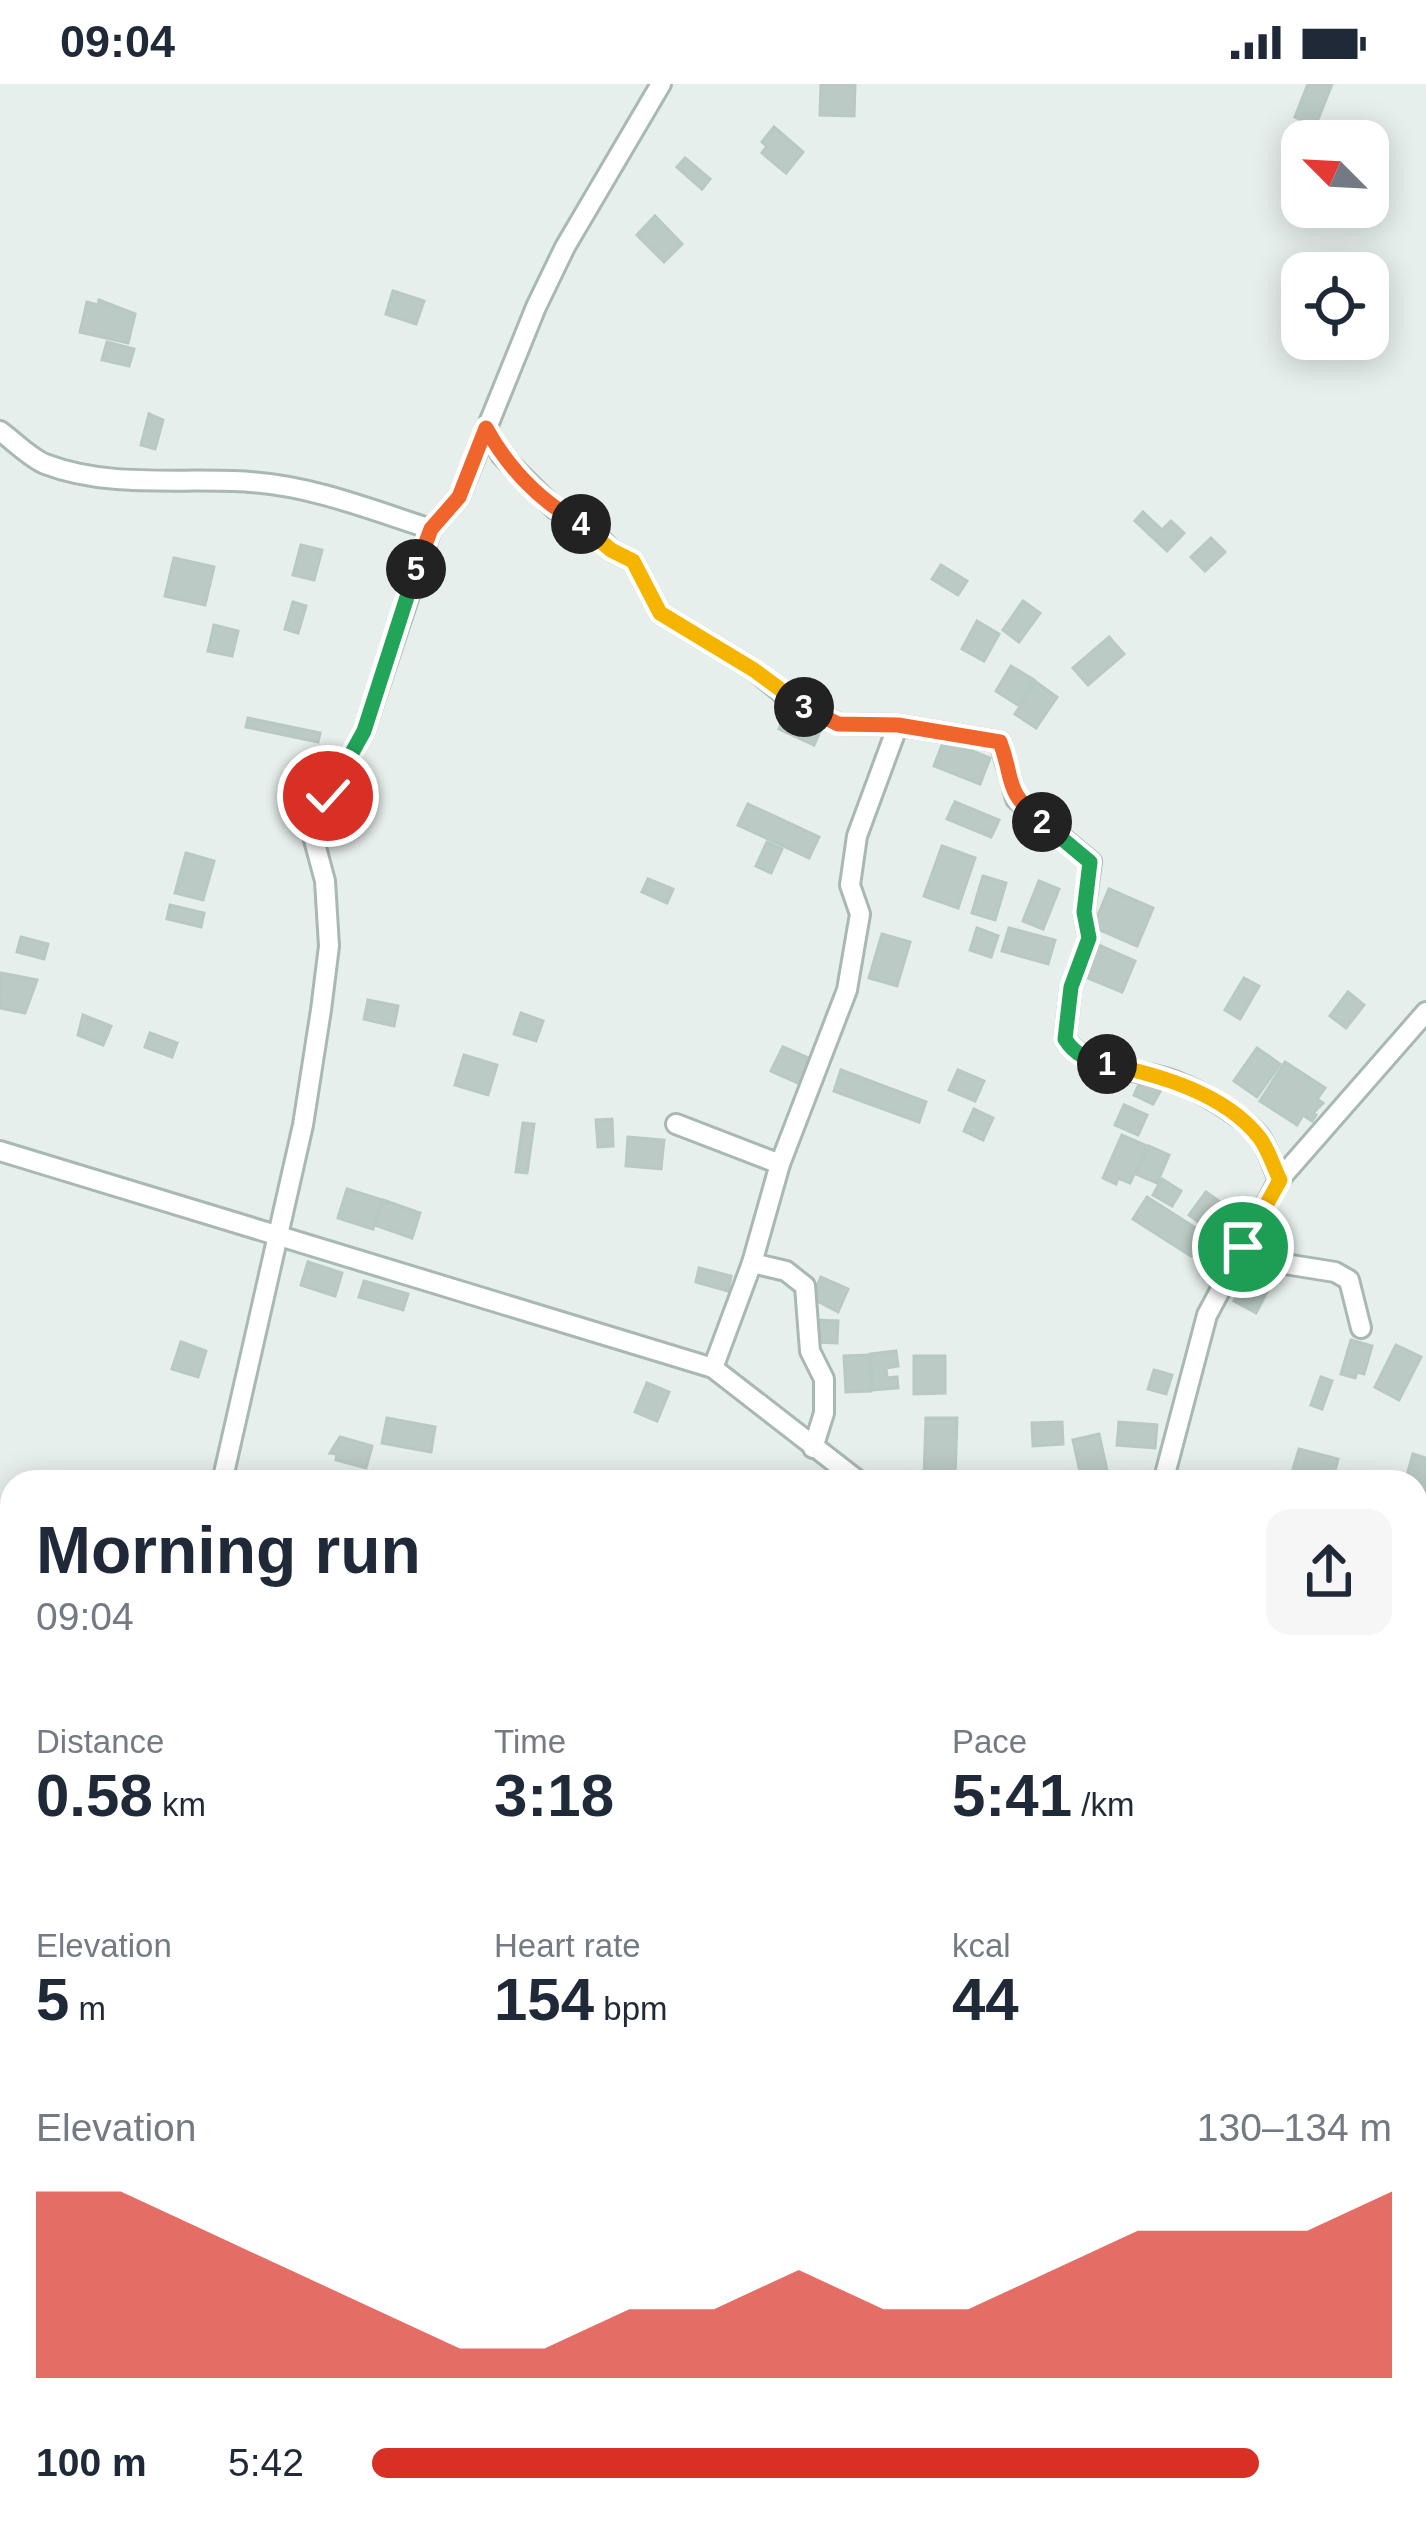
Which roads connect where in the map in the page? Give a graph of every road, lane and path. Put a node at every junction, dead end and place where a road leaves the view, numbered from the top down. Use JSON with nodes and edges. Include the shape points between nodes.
{"nodes":[{"id":1,"x":661,"y":84,"type":"edge"},
{"id":2,"x":486,"y":428,"type":"junction"},
{"id":3,"x":0,"y":431,"type":"edge"},
{"id":4,"x":431,"y":529,"type":"junction"},
{"id":5,"x":898,"y":725,"type":"junction"},
{"id":6,"x":1426,"y":1012,"type":"edge"},
{"id":7,"x":676,"y":1124,"type":"dead end"},
{"id":8,"x":0,"y":1151,"type":"edge"},
{"id":9,"x":781,"y":1164,"type":"junction"},
{"id":10,"x":1280,"y":1180,"type":"junction"},
{"id":11,"x":279,"y":1233,"type":"junction"},
{"id":12,"x":1243,"y":1247,"type":"junction"},
{"id":13,"x":752,"y":1263,"type":"junction"},
{"id":14,"x":1361,"y":1328,"type":"dead end"},
{"id":15,"x":713,"y":1368,"type":"junction"},
{"id":16,"x":813,"y":1448,"type":"junction"},
{"id":17,"x":224,"y":1470,"type":"edge"},
{"id":18,"x":843,"y":1470,"type":"edge"},
{"id":19,"x":1166,"y":1470,"type":"edge"}],
"edges":[{"from":1,"to":2,"type":"street","via":[[565,247]]},
{"from":2,"to":4,"type":"street","via":[[459,497]]},
{"from":2,"to":5,"type":"street","via":[[555,509],[633,561],[660,613],[838,724]]},
{"from":3,"to":4,"type":"street","via":[[41,463],[88,475],[249,482]]},
{"from":4,"to":11,"type":"street","via":[[364,731],[313,836],[328,946]]},
{"from":5,"to":9,"type":"street","via":[[857,836],[850,885],[860,914],[847,990]]},
{"from":5,"to":10,"type":"street","via":[[1000,742],[1016,799],[1090,862],[1089,938],[1071,987],[1065,1039],[1072,1049],[1090,1061],[1175,1081],[1224,1108],[1259,1137]]},
{"from":6,"to":10,"type":"street"},
{"from":7,"to":9,"type":"street"},
{"from":8,"to":11,"type":"street"},
{"from":9,"to":13,"type":"street"},
{"from":10,"to":12,"type":"street"},
{"from":11,"to":15,"type":"street"},
{"from":11,"to":17,"type":"street"},
{"from":12,"to":14,"type":"street","via":[[1349,1280]]},
{"from":12,"to":19,"type":"street","via":[[1207,1316]]},
{"from":13,"to":15,"type":"street"},
{"from":13,"to":16,"type":"street","via":[[786,1271],[805,1286],[809,1352],[824,1379]]},
{"from":15,"to":16,"type":"street"},
{"from":16,"to":18,"type":"street"}]}
